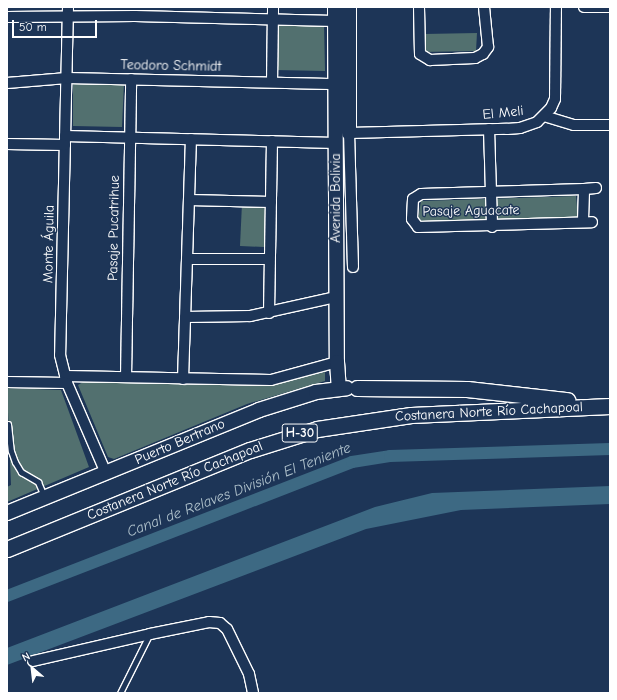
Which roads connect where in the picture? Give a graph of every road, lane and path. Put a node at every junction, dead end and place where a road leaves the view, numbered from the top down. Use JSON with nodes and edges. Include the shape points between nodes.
{"nodes":[{"id":1,"x":273,"y":7,"type":"edge"},
{"id":2,"x":335,"y":7,"type":"edge"},
{"id":3,"x":349,"y":7,"type":"edge"},
{"id":4,"x":419,"y":7,"type":"edge"},
{"id":5,"x":484,"y":7,"type":"edge"},
{"id":6,"x":556,"y":7,"type":"edge"},
{"id":7,"x":584,"y":7,"type":"edge"},
{"id":8,"x":610,"y":8,"type":"edge"},
{"id":9,"x":68,"y":12,"type":"edge"},
{"id":10,"x":136,"y":12,"type":"edge"},
{"id":11,"x":7,"y":17,"type":"edge"},
{"id":12,"x":273,"y":19,"type":"junction"},
{"id":13,"x":335,"y":22,"type":"junction"},
{"id":14,"x":67,"y":78,"type":"junction"},
{"id":15,"x":131,"y":79,"type":"junction"},
{"id":16,"x":7,"y":82,"type":"edge"},
{"id":17,"x":272,"y":82,"type":"junction"},
{"id":18,"x":335,"y":84,"type":"junction"},
{"id":19,"x":350,"y":84,"type":"junction"},
{"id":20,"x":544,"y":116,"type":"junction"},
{"id":21,"x":610,"y":125,"type":"edge"},
{"id":22,"x":489,"y":129,"type":"junction"},
{"id":23,"x":349,"y":133,"type":"junction"},
{"id":24,"x":130,"y":138,"type":"junction"},
{"id":25,"x":191,"y":139,"type":"junction"},
{"id":26,"x":65,"y":140,"type":"junction"},
{"id":27,"x":272,"y":141,"type":"junction"},
{"id":28,"x":336,"y":143,"type":"junction"},
{"id":29,"x":7,"y":144,"type":"edge"},
{"id":30,"x":596,"y":188,"type":"dead end"},
{"id":31,"x":584,"y":189,"type":"junction"},
{"id":32,"x":490,"y":193,"type":"junction"},
{"id":33,"x":189,"y":200,"type":"junction"},
{"id":34,"x":271,"y":202,"type":"junction"},
{"id":35,"x":492,"y":227,"type":"junction"},
{"id":36,"x":187,"y":259,"type":"junction"},
{"id":37,"x":269,"y":259,"type":"junction"},
{"id":38,"x":353,"y":267,"type":"dead end"},
{"id":39,"x":336,"y":297,"type":"junction"},
{"id":40,"x":269,"y":313,"type":"junction"},
{"id":41,"x":185,"y":317,"type":"junction"},
{"id":42,"x":337,"y":362,"type":"junction"},
{"id":43,"x":126,"y":377,"type":"junction"},
{"id":44,"x":183,"y":379,"type":"junction"},
{"id":45,"x":66,"y":380,"type":"junction"},
{"id":46,"x":7,"y":382,"type":"edge"},
{"id":47,"x":339,"y":388,"type":"junction"},
{"id":48,"x":358,"y":388,"type":"joint"},
{"id":49,"x":610,"y":406,"type":"edge"},
{"id":50,"x":8,"y":424,"type":"edge"},
{"id":51,"x":106,"y":473,"type":"junction"},
{"id":52,"x":45,"y":498,"type":"junction"},
{"id":53,"x":7,"y":513,"type":"edge"},
{"id":54,"x":7,"y":549,"type":"edge"},
{"id":55,"x":150,"y":634,"type":"junction"},
{"id":56,"x":33,"y":661,"type":"dead end"},
{"id":57,"x":120,"y":693,"type":"edge"},
{"id":58,"x":253,"y":693,"type":"edge"}],
"edges":[{"from":1,"to":12,"type":"street"},
{"from":2,"to":13,"type":"street","name":"Avenida Bolivia"},
{"from":3,"to":19,"type":"street","name":"Avenida Bolivia"},
{"from":4,"to":5,"type":"street","via":[[420,54],[430,60],[475,58],[483,54],[488,47]]},
{"from":6,"to":20,"type":"street","name":"El Meli","via":[[555,98]]},
{"from":7,"to":8,"type":"street"},
{"from":9,"to":10,"type":"street"},
{"from":9,"to":11,"type":"street"},
{"from":9,"to":14,"type":"street","name":"Monte Águila"},
{"from":10,"to":12,"type":"street"},
{"from":12,"to":13,"type":"street"},
{"from":12,"to":17,"type":"street"},
{"from":13,"to":18,"type":"street","name":"Avenida Bolivia"},
{"from":14,"to":15,"type":"street","name":"Teodoro Schmidt"},
{"from":14,"to":16,"type":"street","name":"Teodoro Schmidt"},
{"from":14,"to":26,"type":"street","name":"Monte Águila"},
{"from":15,"to":17,"type":"street","name":"Teodoro Schmidt"},
{"from":15,"to":24,"type":"street","name":"Pasaje Pucatrihue"},
{"from":17,"to":18,"type":"street","name":"Teodoro Schmidt"},
{"from":18,"to":19,"type":"street","name":"Teodoro Schmidt"},
{"from":18,"to":28,"type":"street","name":"Avenida Bolivia"},
{"from":19,"to":23,"type":"street","name":"Avenida Bolivia"},
{"from":20,"to":21,"type":"street","via":[[574,125]]},
{"from":20,"to":22,"type":"street","name":"El Meli","via":[[520,128]]},
{"from":22,"to":23,"type":"street","name":"El Meli"},
{"from":22,"to":32,"type":"street"},
{"from":23,"to":38,"type":"street","name":"Avenida Bolivia"},
{"from":24,"to":25,"type":"street"},
{"from":24,"to":26,"type":"street"},
{"from":24,"to":43,"type":"street","name":"Pasaje Pucatrihue"},
{"from":25,"to":27,"type":"street"},
{"from":25,"to":33,"type":"street"},
{"from":26,"to":29,"type":"street"},
{"from":26,"to":45,"type":"street","name":"Monte Águila","via":[[60,355]]},
{"from":27,"to":28,"type":"street"},
{"from":27,"to":34,"type":"street"},
{"from":28,"to":39,"type":"street","name":"Avenida Bolivia"},
{"from":30,"to":31,"type":"street","name":"Pasaje Aguacate"},
{"from":31,"to":32,"type":"street","name":"Pasaje Aguacate"},
{"from":31,"to":35,"type":"street","name":"Pasaje Aguacate","via":[[588,221]]},
{"from":32,"to":35,"type":"street"},
{"from":32,"to":35,"type":"street","name":"Pasaje Aguacate","via":[[417,195],[413,198],[412,219],[418,227]]},
{"from":33,"to":34,"type":"street"},
{"from":33,"to":36,"type":"street"},
{"from":34,"to":37,"type":"street"},
{"from":36,"to":37,"type":"street"},
{"from":36,"to":41,"type":"street"},
{"from":37,"to":40,"type":"street"},
{"from":39,"to":40,"type":"street"},
{"from":39,"to":42,"type":"street","name":"Avenida Bolivia"},
{"from":40,"to":41,"type":"street","via":[[250,316]]},
{"from":41,"to":44,"type":"street"},
{"from":42,"to":44,"type":"street","via":[[271,380]]},
{"from":42,"to":47,"type":"street","name":"Avenida Bolivia"},
{"from":43,"to":44,"type":"street"},
{"from":43,"to":45,"type":"street"},
{"from":45,"to":46,"type":"street"},
{"from":45,"to":51,"type":"street","name":"Monte Águila"},
{"from":47,"to":48,"type":"street","name":"Puerto Bertrano"},
{"from":47,"to":51,"type":"street","name":"Puerto Bertrano","via":[[300,396],[259,410]]},
{"from":48,"to":49,"type":"main road","via":[[468,389]]},
{"from":49,"to":54,"type":"main road","name":"Costanera Norte Río Cachapoal","number":"H-30","via":[[412,414],[317,428],[243,453]]},
{"from":50,"to":52,"type":"lane","via":[[15,462],[22,472],[38,482]]},
{"from":51,"to":52,"type":"street","name":"Puerto Bertrano"},
{"from":52,"to":53,"type":"street","name":"Puerto Bertrano"},
{"from":55,"to":56,"type":"street"},
{"from":55,"to":57,"type":"lane"},
{"from":55,"to":58,"type":"street","via":[[209,622],[220,623],[227,630],[249,674]]}]}
